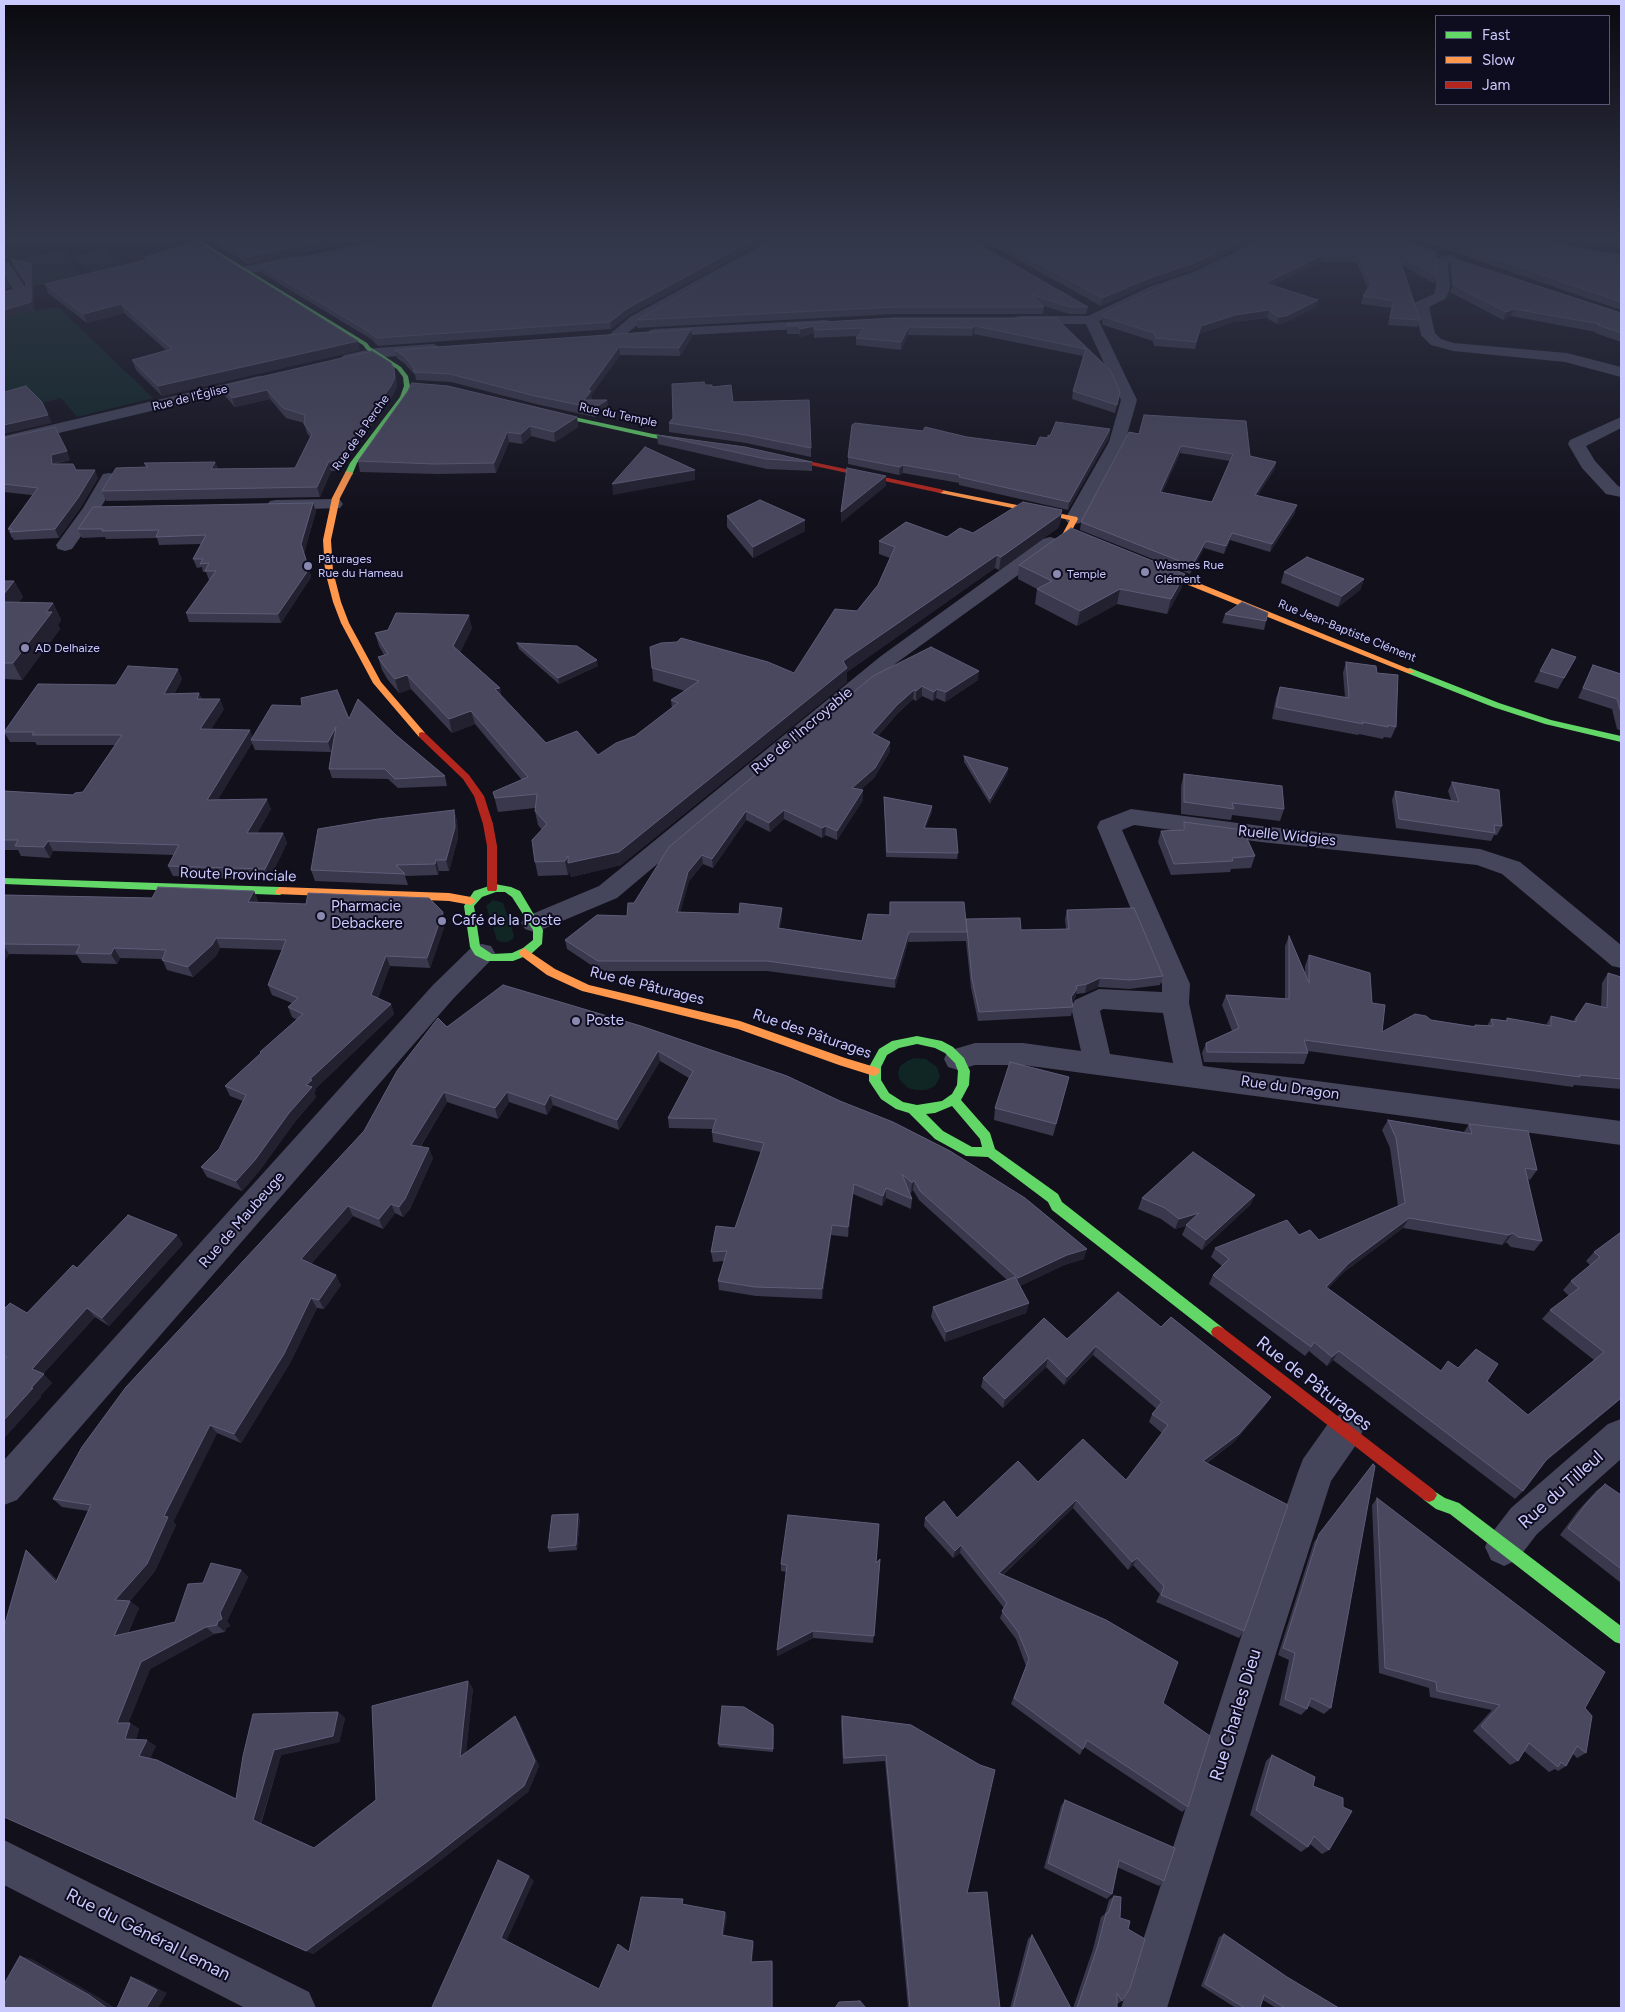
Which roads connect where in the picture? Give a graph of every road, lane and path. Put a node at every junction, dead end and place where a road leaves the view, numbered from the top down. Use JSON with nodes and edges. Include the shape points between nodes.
{"nodes":[{"id":1,"x":343,"y":331,"type":"edge"},
{"id":2,"x":621,"y":331,"type":"edge"},
{"id":3,"x":697,"y":331,"type":"edge"},
{"id":4,"x":1102,"y":331,"type":"edge"},
{"id":5,"x":1427,"y":331,"type":"edge"},
{"id":6,"x":616,"y":335,"type":"junction"},
{"id":7,"x":597,"y":336,"type":"edge"},
{"id":8,"x":443,"y":348,"type":"edge"},
{"id":9,"x":376,"y":353,"type":"junction"},
{"id":10,"x":336,"y":362,"type":"edge"},
{"id":11,"x":1621,"y":372,"type":"edge"},
{"id":12,"x":278,"y":376,"type":"edge"},
{"id":13,"x":407,"y":386,"type":"junction"},
{"id":14,"x":421,"y":386,"type":"edge"},
{"id":15,"x":534,"y":411,"type":"edge"},
{"id":16,"x":1621,"y":422,"type":"edge"},
{"id":17,"x":4,"y":441,"type":"edge"},
{"id":18,"x":708,"y":444,"type":"edge"},
{"id":19,"x":764,"y":454,"type":"edge"},
{"id":20,"x":109,"y":478,"type":"edge"},
{"id":21,"x":1621,"y":492,"type":"edge"},
{"id":22,"x":334,"y":504,"type":"junction"},
{"id":23,"x":258,"y":506,"type":"edge"},
{"id":24,"x":91,"y":509,"type":"junction"},
{"id":25,"x":111,"y":509,"type":"edge"},
{"id":26,"x":1071,"y":526,"type":"junction"},
{"id":27,"x":65,"y":545,"type":"dead end"},
{"id":28,"x":1112,"y":551,"type":"edge"},
{"id":29,"x":1139,"y":562,"type":"edge"},
{"id":30,"x":1621,"y":739,"type":"edge"},
{"id":31,"x":4,"y":882,"type":"edge"},
{"id":32,"x":492,"y":889,"type":"junction"},
{"id":33,"x":471,"y":901,"type":"junction"},
{"id":34,"x":534,"y":923,"type":"junction"},
{"id":35,"x":524,"y":952,"type":"junction"},
{"id":36,"x":482,"y":953,"type":"junction"},
{"id":37,"x":1621,"y":959,"type":"edge"},
{"id":38,"x":1175,"y":1003,"type":"junction"},
{"id":39,"x":740,"y":1025,"type":"joint"},
{"id":40,"x":958,"y":1059,"type":"junction"},
{"id":41,"x":1098,"y":1063,"type":"junction"},
{"id":42,"x":874,"y":1070,"type":"junction"},
{"id":43,"x":1190,"y":1075,"type":"junction"},
{"id":44,"x":953,"y":1099,"type":"junction"},
{"id":45,"x":912,"y":1109,"type":"junction"},
{"id":46,"x":1621,"y":1133,"type":"edge"},
{"id":47,"x":990,"y":1152,"type":"junction"},
{"id":48,"x":1345,"y":1430,"type":"junction"},
{"id":49,"x":1621,"y":1436,"type":"edge"},
{"id":50,"x":5,"y":1489,"type":"edge"},
{"id":51,"x":1504,"y":1547,"type":"junction"},
{"id":52,"x":1621,"y":1636,"type":"edge"},
{"id":53,"x":4,"y":1862,"type":"edge"},
{"id":54,"x":293,"y":2008,"type":"edge"},
{"id":55,"x":1144,"y":2008,"type":"edge"}],
"edges":[{"from":1,"to":9,"type":"street","name":"Rue de la Perche"},
{"from":2,"to":6,"type":"street"},
{"from":3,"to":6,"type":"street"},
{"from":4,"to":26,"type":"street","name":"Rue de l'Incroyable","via":[[1130,400],[1116,442]]},
{"from":5,"to":11,"type":"street","via":[[1436,342],[1453,347],[1567,358]]},
{"from":6,"to":7,"type":"street"},
{"from":8,"to":9,"type":"street"},
{"from":9,"to":10,"type":"street"},
{"from":9,"to":13,"type":"street","name":"Rue de la Perche","via":[[401,370]]},
{"from":12,"to":17,"type":"street","name":"Rue de l'Église"},
{"from":13,"to":14,"type":"street"},
{"from":13,"to":22,"type":"street","name":"Rue de la Perche","via":[[354,463]]},
{"from":15,"to":18,"type":"street","name":"Rue du Temple"},
{"from":16,"to":21,"type":"street","via":[[1576,444],[1601,479],[1612,490]]},
{"from":19,"to":26,"type":"street"},
{"from":20,"to":24,"type":"street"},
{"from":22,"to":23,"type":"street"},
{"from":22,"to":32,"type":"street","name":"Rue de la Perche","via":[[327,548],[337,602],[376,683],[416,729],[466,777],[479,796],[492,846]]},
{"from":24,"to":25,"type":"street"},
{"from":24,"to":27,"type":"street"},
{"from":26,"to":28,"type":"street"},
{"from":26,"to":34,"type":"street","name":"Rue de l'Incroyable","via":[[888,660],[608,892]]},
{"from":29,"to":30,"type":"street","name":"Rue Jean-Baptiste Clément","via":[[1496,705],[1548,722]]},
{"from":31,"to":33,"type":"street","name":"Route Provinciale","via":[[449,897]]},
{"from":32,"to":33,"type":"street","via":[[483,891]]},
{"from":32,"to":34,"type":"street","via":[[507,889],[516,894]]},
{"from":33,"to":36,"type":"street","via":[[468,911],[475,947]]},
{"from":34,"to":35,"type":"street","via":[[538,941]]},
{"from":35,"to":36,"type":"street","via":[[506,958],[491,958]]},
{"from":35,"to":39,"type":"street","name":"Rue de Pâturages","via":[[550,972],[586,988]]},
{"from":36,"to":50,"type":"street","name":"Rue de Maubeuge","via":[[443,992]]},
{"from":37,"to":38,"type":"street","name":"Ruelle Widgies","via":[[1512,868],[1480,856],[1261,834],[1132,817],[1108,827],[1176,984]]},
{"from":38,"to":41,"type":"street","via":[[1099,999],[1085,1007]]},
{"from":38,"to":43,"type":"street","name":"Ruelle Widgies"},
{"from":39,"to":42,"type":"street","name":"Rue des Pâturages"},
{"from":40,"to":41,"type":"street","name":"Rue du Dragon","via":[[975,1054],[1011,1052]]},
{"from":40,"to":42,"type":"street","via":[[938,1044],[909,1040],[886,1050]]},
{"from":40,"to":44,"type":"street","via":[[964,1071],[964,1081]]},
{"from":41,"to":43,"type":"street","name":"Rue du Dragon"},
{"from":42,"to":45,"type":"street","via":[[876,1084],[885,1096],[900,1106]]},
{"from":43,"to":46,"type":"street","name":"Rue du Dragon"},
{"from":44,"to":45,"type":"street","via":[[934,1108]]},
{"from":44,"to":47,"type":"street","name":"Rue de Pâturages","via":[[986,1137]]},
{"from":45,"to":47,"type":"street","via":[[939,1135],[970,1152]]},
{"from":47,"to":48,"type":"street","name":"Rue de Pâturages","via":[[1053,1198],[1057,1206]]},
{"from":48,"to":51,"type":"street","name":"Rue de Pâturages","via":[[1441,1504],[1454,1508]]},
{"from":48,"to":55,"type":"street","name":"Rue Charles Dieu","via":[[1316,1472]]},
{"from":49,"to":51,"type":"street","name":"Rue du Tilleul","via":[[1524,1521]]},
{"from":51,"to":52,"type":"street","name":"Rue de Pâturages"},
{"from":53,"to":54,"type":"street","name":"Rue du Général Leman"}]}
